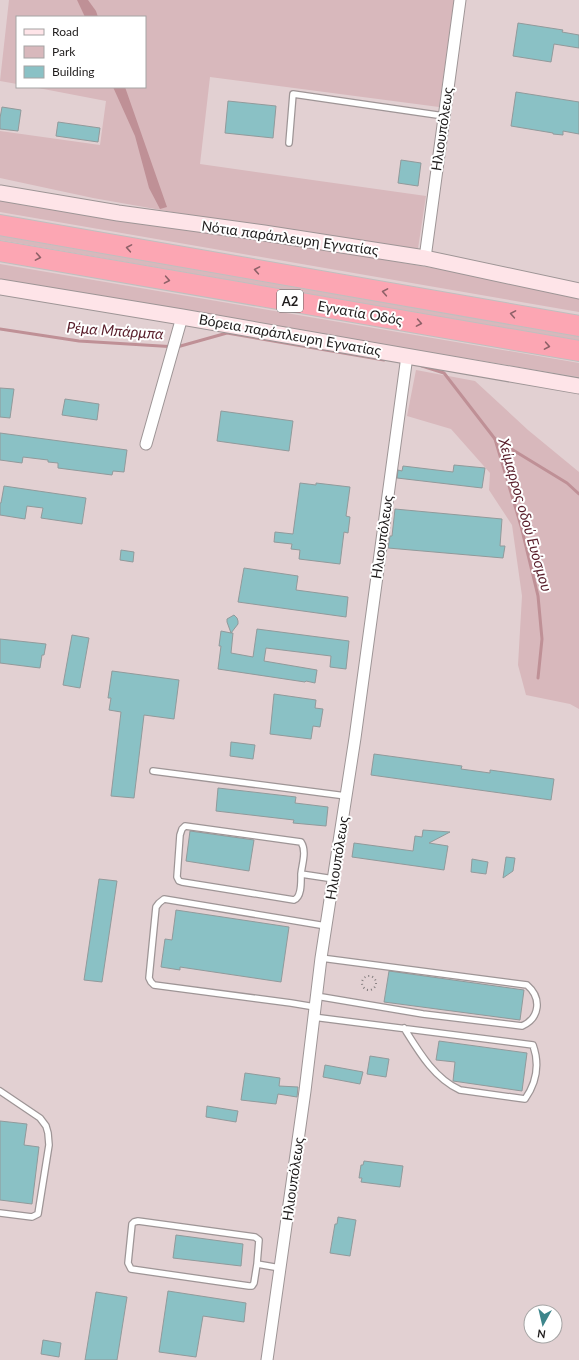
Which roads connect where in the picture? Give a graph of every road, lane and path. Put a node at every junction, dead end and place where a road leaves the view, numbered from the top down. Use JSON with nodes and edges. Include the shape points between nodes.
{"nodes":[{"id":1,"x":460,"y":0,"type":"edge"},
{"id":2,"x":444,"y":116,"type":"junction"},
{"id":3,"x":289,"y":143,"type":"dead end"},
{"id":4,"x":0,"y":193,"type":"edge"},
{"id":5,"x":0,"y":225,"type":"edge"},
{"id":6,"x":0,"y":251,"type":"edge"},
{"id":7,"x":425,"y":258,"type":"junction"},
{"id":8,"x":0,"y":287,"type":"edge"},
{"id":9,"x":579,"y":291,"type":"edge"},
{"id":10,"x":182,"y":317,"type":"junction"},
{"id":11,"x":579,"y":326,"type":"edge"},
{"id":12,"x":579,"y":351,"type":"edge"},
{"id":13,"x":407,"y":356,"type":"junction"},
{"id":14,"x":579,"y":386,"type":"edge"},
{"id":15,"x":146,"y":444,"type":"dead end"},
{"id":16,"x":153,"y":771,"type":"dead end"},
{"id":17,"x":346,"y":796,"type":"junction"},
{"id":18,"x":301,"y":874,"type":"junction"},
{"id":19,"x":334,"y":879,"type":"junction"},
{"id":20,"x":326,"y":926,"type":"junction"},
{"id":21,"x":322,"y":958,"type":"junction"},
{"id":22,"x":365,"y":977,"type":"joint"},
{"id":23,"x":315,"y":1007,"type":"junction"},
{"id":24,"x":404,"y":1028,"type":"junction"},
{"id":25,"x":0,"y":1090,"type":"edge"},
{"id":26,"x":0,"y":1213,"type":"edge"},
{"id":27,"x":257,"y":1264,"type":"junction"},
{"id":28,"x":280,"y":1268,"type":"junction"},
{"id":29,"x":267,"y":1360,"type":"edge"}],
"edges":[{"from":1,"to":2,"type":"street","name":"Ηλιουπόλεως"},
{"from":2,"to":3,"type":"lane","via":[[294,94]]},
{"from":2,"to":7,"type":"street","name":"Ηλιουπόλεως"},
{"from":4,"to":7,"type":"street","name":"Νότια παράπλευρη Εγνατίας"},
{"from":11,"to":5,"type":"highway","name":"Εγνατία Οδός","number":"Α2","one_way":true},
{"from":6,"to":12,"type":"highway","name":"Εγνατία Οδός","number":"Α2","one_way":true},
{"from":7,"to":9,"type":"street","name":"Νότια παράπλευρη Εγνατίας"},
{"from":8,"to":10,"type":"street","name":"Βόρεια παράπλευρη Εγνατίας"},
{"from":10,"to":13,"type":"street","name":"Βόρεια παράπλευρη Εγνατίας"},
{"from":10,"to":15,"type":"street"},
{"from":13,"to":14,"type":"street","name":"Βόρεια παράπλευρη Εγνατίας"},
{"from":13,"to":17,"type":"street","name":"Ηλιουπόλεως"},
{"from":16,"to":17,"type":"lane"},
{"from":17,"to":19,"type":"street","name":"Ηλιουπόλεως"},
{"from":18,"to":18,"type":"lane","via":[[299,896],[294,900],[179,881],[177,877],[182,829],[185,826],[301,842],[304,846]]},
{"from":18,"to":19,"type":"lane"},
{"from":19,"to":20,"type":"street","name":"Ηλιουπόλεως"},
{"from":20,"to":21,"type":"street","name":"Ηλιουπόλεως"},
{"from":20,"to":23,"type":"lane","via":[[164,899],[156,908],[149,978],[154,985]]},
{"from":21,"to":23,"type":"street","name":"Ηλιουπόλεως"},
{"from":21,"to":23,"type":"lane","via":[[527,985],[538,1003],[534,1017],[522,1026],[416,1012]]},
{"from":22,"to":22,"type":"path","via":[[361,983],[363,988],[371,990],[376,981],[371,977]]},
{"from":23,"to":24,"type":"lane"},
{"from":23,"to":28,"type":"street","name":"Ηλιουπόλεως"},
{"from":24,"to":24,"type":"lane","via":[[533,1045],[537,1066],[533,1087],[525,1099],[460,1090],[450,1086],[438,1076]]},
{"from":25,"to":26,"type":"lane","via":[[40,1118],[46,1126],[49,1145],[38,1214],[32,1217]]},
{"from":27,"to":27,"type":"lane","via":[[260,1243],[255,1237],[138,1221],[132,1224],[128,1263],[131,1269],[252,1286]]},
{"from":27,"to":28,"type":"lane"},
{"from":28,"to":29,"type":"street","name":"Ηλιουπόλεως"}]}
